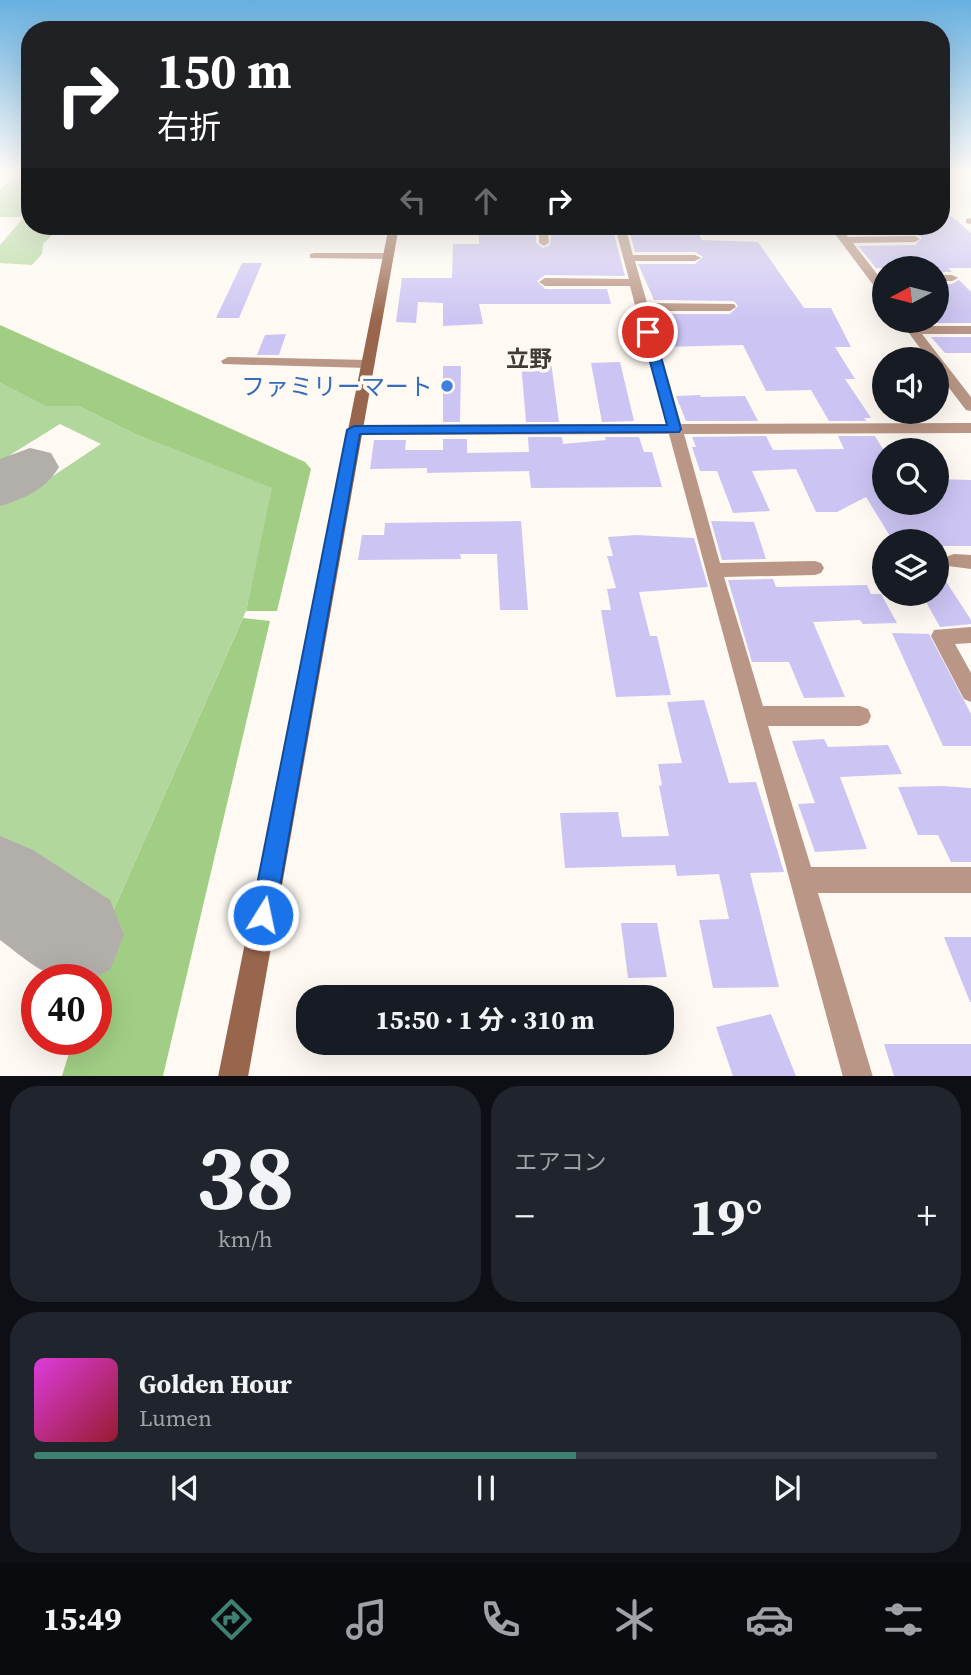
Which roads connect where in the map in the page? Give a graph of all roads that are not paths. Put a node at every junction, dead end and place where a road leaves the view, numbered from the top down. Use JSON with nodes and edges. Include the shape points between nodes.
{"nodes":[{"id":1,"x":392,"y":235,"type":"edge"},
{"id":2,"x":543,"y":235,"type":"edge"},
{"id":3,"x":622,"y":235,"type":"edge"},
{"id":4,"x":841,"y":235,"type":"edge"},
{"id":5,"x":915,"y":239,"type":"dead end"},
{"id":6,"x":845,"y":240,"type":"junction"},
{"id":7,"x":544,"y":243,"type":"dead end"},
{"id":8,"x":314,"y":256,"type":"dead end"},
{"id":9,"x":388,"y":256,"type":"junction"},
{"id":10,"x":628,"y":258,"type":"junction"},
{"id":11,"x":695,"y":258,"type":"dead end"},
{"id":12,"x":872,"y":270,"type":"edge"},
{"id":13,"x":545,"y":282,"type":"dead end"},
{"id":14,"x":635,"y":283,"type":"junction"},
{"id":15,"x":642,"y":307,"type":"junction"},
{"id":16,"x":730,"y":307,"type":"dead end"},
{"id":17,"x":949,"y":328,"type":"edge"},
{"id":18,"x":971,"y":330,"type":"edge"},
{"id":19,"x":228,"y":361,"type":"dead end"},
{"id":20,"x":368,"y":364,"type":"junction"},
{"id":21,"x":949,"y":378,"type":"edge"},
{"id":22,"x":971,"y":407,"type":"edge"},
{"id":23,"x":971,"y":428,"type":"edge"},
{"id":24,"x":674,"y":429,"type":"junction"},
{"id":25,"x":354,"y":430,"type":"junction"},
{"id":26,"x":815,"y":568,"type":"dead end"},
{"id":27,"x":713,"y":570,"type":"junction"},
{"id":28,"x":971,"y":635,"type":"edge"},
{"id":29,"x":971,"y":693,"type":"edge"},
{"id":30,"x":755,"y":716,"type":"junction"},
{"id":31,"x":860,"y":716,"type":"dead end"},
{"id":32,"x":803,"y":880,"type":"junction"},
{"id":33,"x":971,"y":880,"type":"edge"},
{"id":34,"x":233,"y":1076,"type":"edge"},
{"id":35,"x":858,"y":1076,"type":"edge"}],
"edges":[{"from":1,"to":9,"type":"street"},
{"from":2,"to":7,"type":"street"},
{"from":3,"to":10,"type":"street"},
{"from":4,"to":6,"type":"street"},
{"from":5,"to":6,"type":"street"},
{"from":6,"to":12,"type":"street"},
{"from":8,"to":9,"type":"street"},
{"from":9,"to":20,"type":"street"},
{"from":10,"to":11,"type":"street"},
{"from":10,"to":14,"type":"street"},
{"from":13,"to":14,"type":"street"},
{"from":14,"to":15,"type":"street"},
{"from":15,"to":16,"type":"street"},
{"from":15,"to":24,"type":"street"},
{"from":17,"to":18,"type":"street"},
{"from":19,"to":20,"type":"street"},
{"from":20,"to":25,"type":"street"},
{"from":21,"to":22,"type":"street"},
{"from":23,"to":24,"type":"street"},
{"from":24,"to":25,"type":"street"},
{"from":24,"to":27,"type":"street"},
{"from":25,"to":34,"type":"street"},
{"from":26,"to":27,"type":"street"},
{"from":27,"to":30,"type":"street"},
{"from":28,"to":29,"type":"street","via":[[941,636]]},
{"from":30,"to":31,"type":"street"},
{"from":30,"to":32,"type":"street"},
{"from":32,"to":33,"type":"street"},
{"from":32,"to":35,"type":"street"}]}
